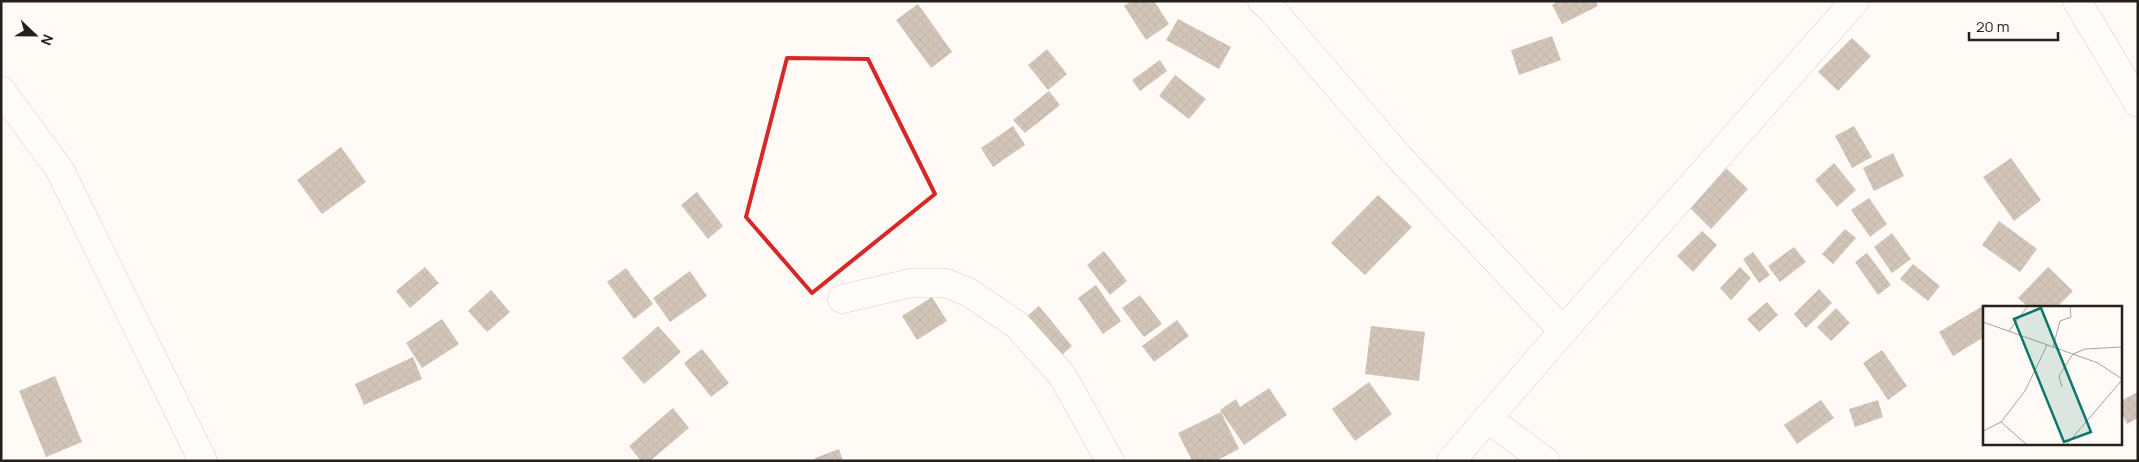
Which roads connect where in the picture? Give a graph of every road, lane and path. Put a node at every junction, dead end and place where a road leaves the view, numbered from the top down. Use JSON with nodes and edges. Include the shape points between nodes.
{"nodes":[{"id":1,"x":1262,"y":1,"type":"edge"},
{"id":2,"x":1855,"y":1,"type":"edge"},
{"id":3,"x":2077,"y":1,"type":"edge"},
{"id":4,"x":1,"y":90,"type":"edge"},
{"id":5,"x":2138,"y":103,"type":"edge"},
{"id":6,"x":842,"y":299,"type":"dead end"},
{"id":7,"x":1563,"y":331,"type":"junction"},
{"id":8,"x":1487,"y":418,"type":"junction"},
{"id":9,"x":203,"y":461,"type":"edge"},
{"id":10,"x":1110,"y":461,"type":"edge"},
{"id":11,"x":1451,"y":461,"type":"edge"},
{"id":12,"x":1545,"y":461,"type":"edge"}],
"edges":[{"from":1,"to":7,"type":"street","via":[[1399,157]]},
{"from":2,"to":7,"type":"street"},
{"from":3,"to":5,"type":"street"},
{"from":4,"to":9,"type":"street","via":[[60,170]]},
{"from":6,"to":10,"type":"street","via":[[911,283],[946,283],[970,293],[1017,325],[1062,375]]},
{"from":7,"to":8,"type":"street"},
{"from":8,"to":11,"type":"street"},
{"from":8,"to":12,"type":"street"}]}
